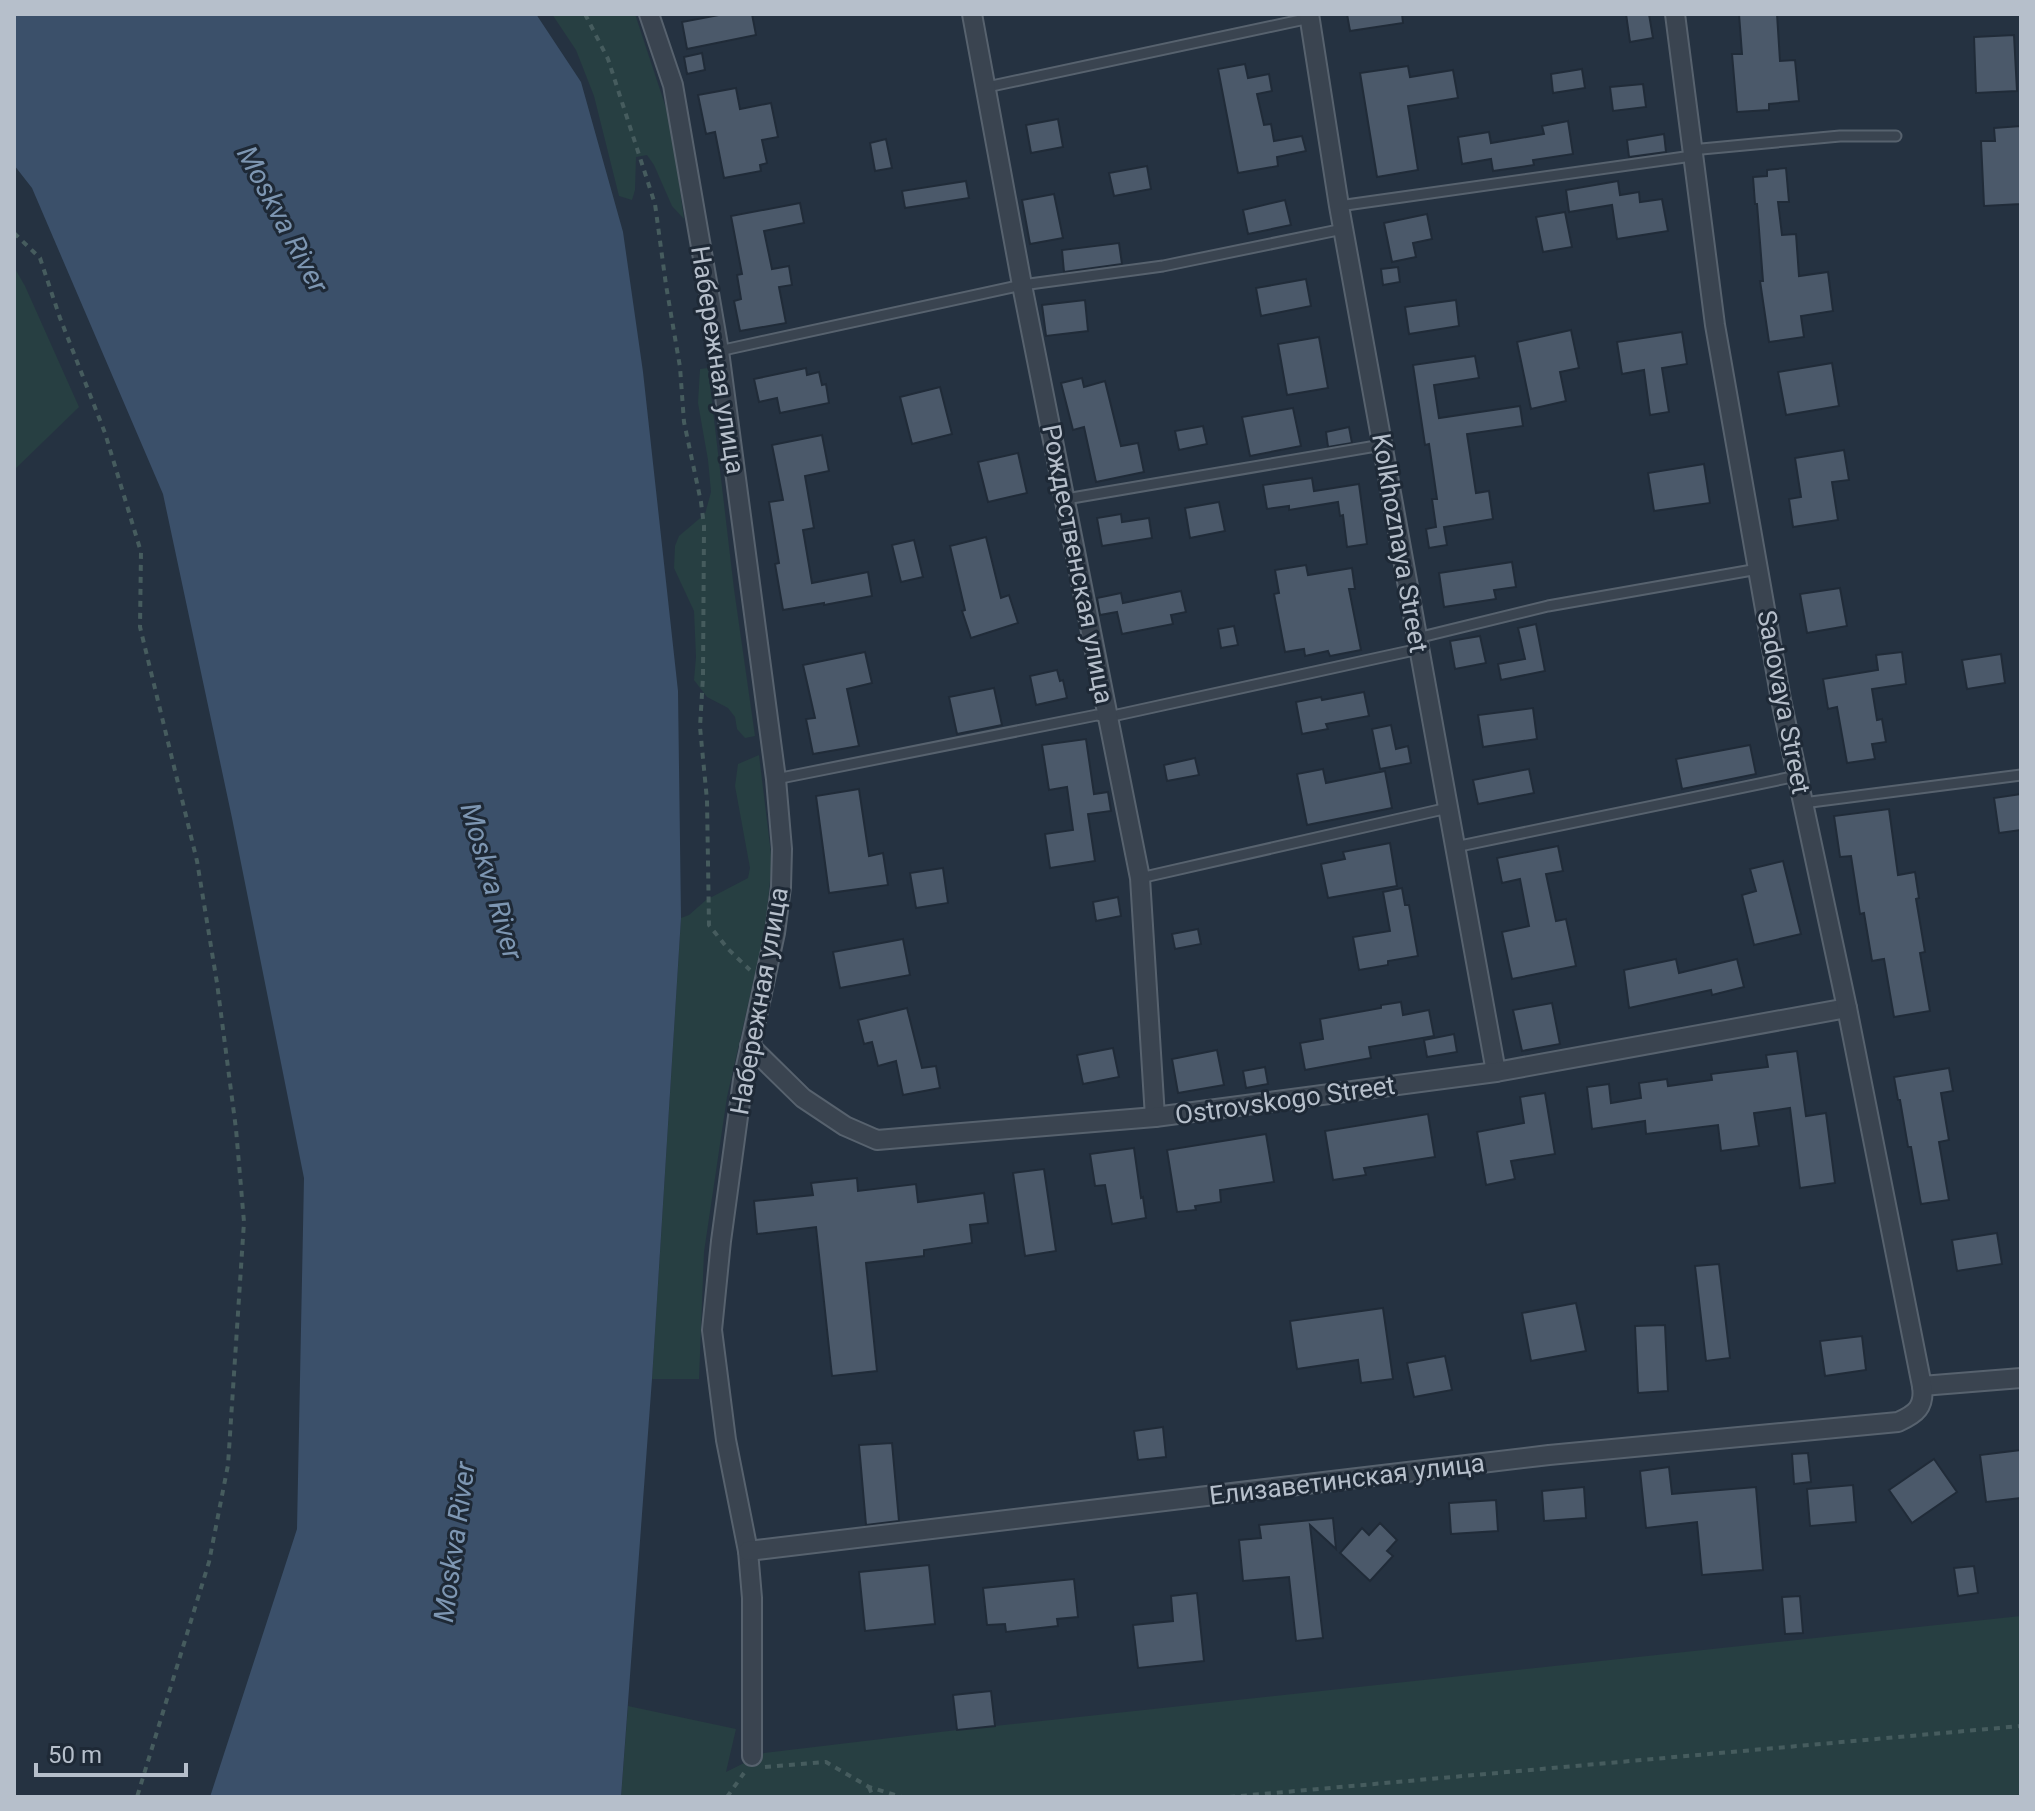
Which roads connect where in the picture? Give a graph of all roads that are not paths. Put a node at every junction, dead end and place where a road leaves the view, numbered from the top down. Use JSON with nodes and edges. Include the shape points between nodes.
{"nodes":[{"id":1,"x":649,"y":14,"type":"edge"},
{"id":2,"x":972,"y":14,"type":"edge"},
{"id":3,"x":1675,"y":14,"type":"edge"},
{"id":4,"x":1310,"y":16,"type":"edge"},
{"id":5,"x":987,"y":87,"type":"junction"},
{"id":6,"x":1896,"y":136,"type":"dead end"},
{"id":7,"x":1692,"y":153,"type":"junction"},
{"id":8,"x":1339,"y":206,"type":"junction"},
{"id":9,"x":1343,"y":229,"type":"junction"},
{"id":10,"x":1022,"y":285,"type":"junction"},
{"id":11,"x":719,"y":351,"type":"junction"},
{"id":12,"x":1382,"y":445,"type":"junction"},
{"id":13,"x":1066,"y":499,"type":"junction"},
{"id":14,"x":1758,"y":569,"type":"junction"},
{"id":15,"x":1418,"y":643,"type":"junction"},
{"id":16,"x":1108,"y":717,"type":"junction"},
{"id":17,"x":2021,"y":775,"type":"edge"},
{"id":18,"x":1797,"y":776,"type":"junction"},
{"id":19,"x":776,"y":779,"type":"junction"},
{"id":20,"x":1803,"y":803,"type":"junction"},
{"id":21,"x":1448,"y":808,"type":"junction"},
{"id":22,"x":1455,"y":847,"type":"junction"},
{"id":23,"x":1140,"y":878,"type":"junction"},
{"id":24,"x":1847,"y":1008,"type":"junction"},
{"id":25,"x":750,"y":1046,"type":"junction"},
{"id":26,"x":1496,"y":1072,"type":"junction"},
{"id":27,"x":1155,"y":1117,"type":"junction"},
{"id":28,"x":2021,"y":1378,"type":"edge"},
{"id":29,"x":1922,"y":1386,"type":"junction"},
{"id":30,"x":748,"y":1551,"type":"junction"},
{"id":31,"x":752,"y":1756,"type":"road end"}],
"edges":[{"from":1,"to":11,"type":"street","name":"Набережная улица","via":[[673,85]]},
{"from":2,"to":5,"type":"street","name":"Рождественская улица"},
{"from":3,"to":7,"type":"street","name":"Sadovaya Street"},
{"from":4,"to":5,"type":"lane"},
{"from":4,"to":8,"type":"street","name":"Kolkhoznaya Street"},
{"from":5,"to":10,"type":"street","name":"Рождественская улица"},
{"from":6,"to":7,"type":"lane","via":[[1840,136]]},
{"from":7,"to":8,"type":"lane"},
{"from":7,"to":14,"type":"street","name":"Sadovaya Street","via":[[1715,325]]},
{"from":8,"to":9,"type":"street","name":"Kolkhoznaya Street"},
{"from":9,"to":10,"type":"lane","via":[[1163,266]]},
{"from":9,"to":12,"type":"street","name":"Kolkhoznaya Street"},
{"from":10,"to":11,"type":"lane"},
{"from":10,"to":13,"type":"street","name":"Рождественская улица"},
{"from":11,"to":19,"type":"street","name":"Набережная улица"},
{"from":12,"to":13,"type":"lane"},
{"from":12,"to":15,"type":"street","name":"Kolkhoznaya Street"},
{"from":13,"to":16,"type":"street","name":"Рождественская улица"},
{"from":14,"to":15,"type":"lane","via":[[1548,606]]},
{"from":14,"to":18,"type":"street","name":"Sadovaya Street"},
{"from":15,"to":16,"type":"lane"},
{"from":15,"to":21,"type":"street","name":"Kolkhoznaya Street"},
{"from":16,"to":19,"type":"lane"},
{"from":16,"to":23,"type":"street","name":"Рождественская улица"},
{"from":17,"to":20,"type":"lane"},
{"from":18,"to":20,"type":"street","name":"Sadovaya Street"},
{"from":18,"to":22,"type":"lane"},
{"from":19,"to":25,"type":"street","name":"Набережная улица","via":[[781,887]]},
{"from":20,"to":24,"type":"street","name":"Sadovaya Street"},
{"from":21,"to":22,"type":"street","name":"Kolkhoznaya Street"},
{"from":21,"to":23,"type":"lane"},
{"from":22,"to":26,"type":"street","name":"Kolkhoznaya Street"},
{"from":23,"to":27,"type":"street","name":"Рождественская улица"},
{"from":24,"to":26,"type":"street","name":"Ostrovskogo Street"},
{"from":24,"to":29,"type":"street","name":"Sadovaya Street"},
{"from":25,"to":27,"type":"street","name":"Ostrovskogo Street","via":[[803,1098],[877,1140]]},
{"from":25,"to":30,"type":"street","name":"Набережная улица","via":[[712,1330]]},
{"from":26,"to":27,"type":"street","name":"Ostrovskogo Street"},
{"from":28,"to":29,"type":"street"},
{"from":29,"to":30,"type":"street","name":"Елизаветинская улица","via":[[1919,1408],[1898,1422],[1549,1455]]},
{"from":30,"to":31,"type":"street","name":"Набережная улица"}]}
